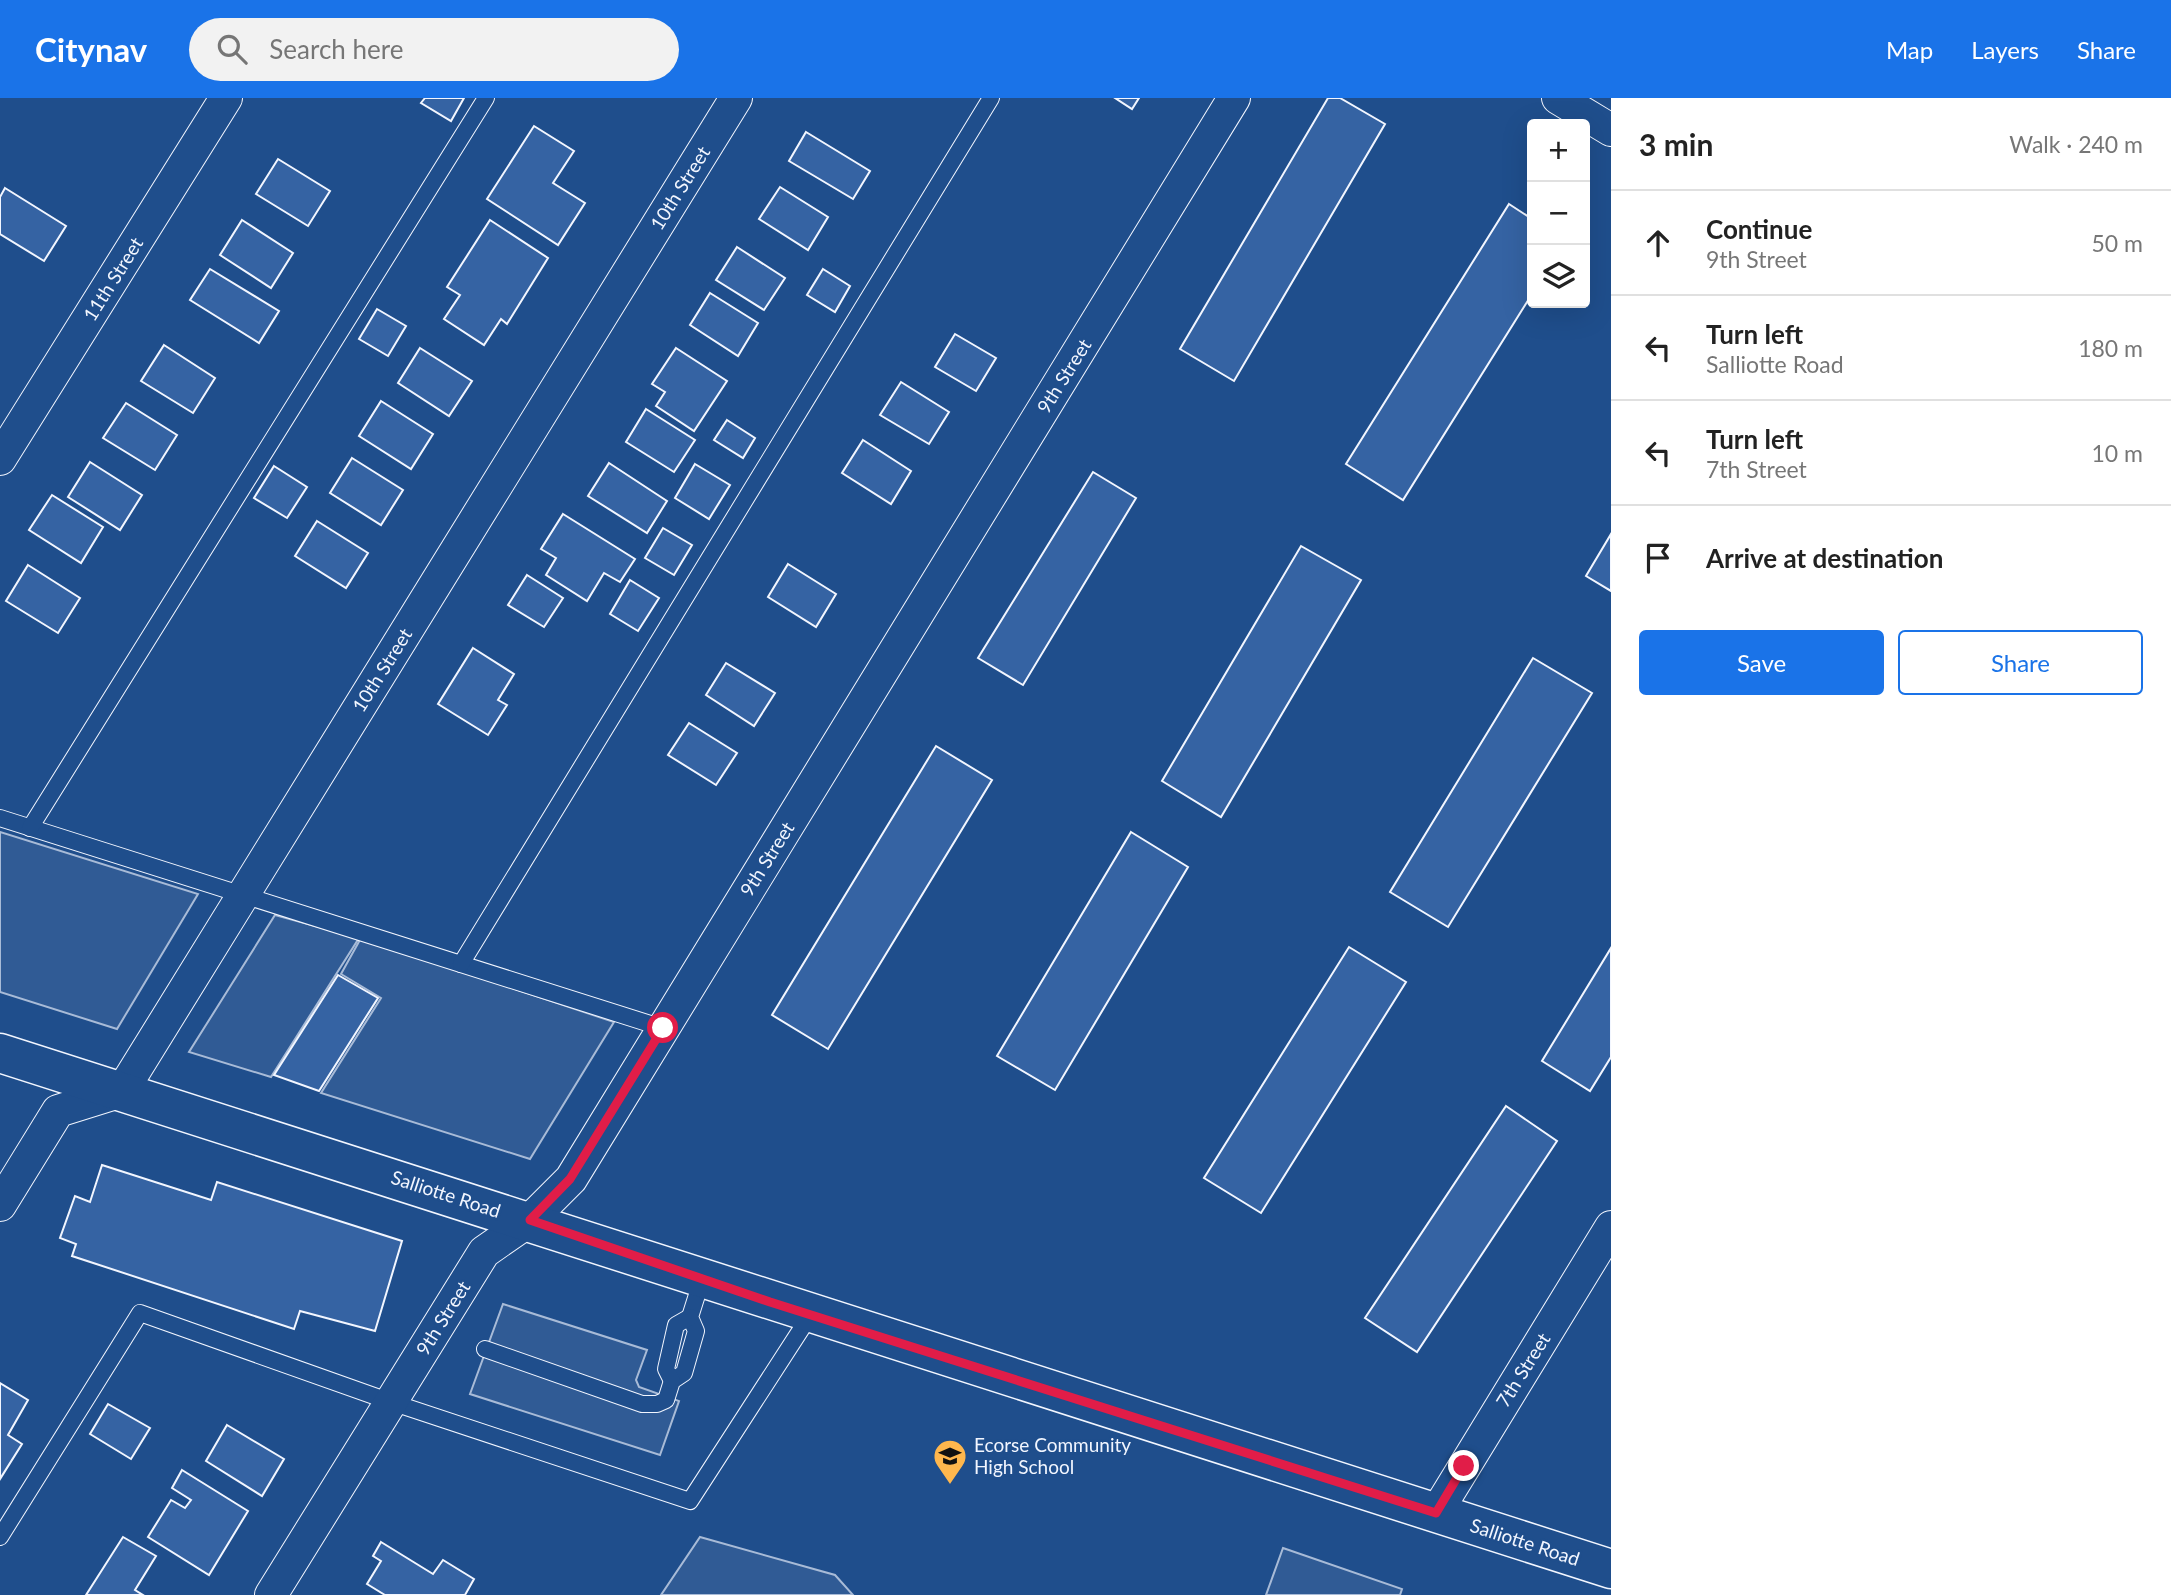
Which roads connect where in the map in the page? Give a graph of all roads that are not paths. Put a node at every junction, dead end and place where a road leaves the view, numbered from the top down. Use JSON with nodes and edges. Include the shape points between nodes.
{"nodes":[{"id":1,"x":226,"y":98,"type":"edge"},
{"id":2,"x":486,"y":98,"type":"edge"},
{"id":3,"x":736,"y":98,"type":"edge"},
{"id":4,"x":991,"y":98,"type":"edge"},
{"id":5,"x":1234,"y":98,"type":"edge"},
{"id":6,"x":1558,"y":98,"type":"edge"},
{"id":7,"x":1611,"y":130,"type":"edge"},
{"id":8,"x":0,"y":459,"type":"edge"},
{"id":9,"x":0,"y":818,"type":"edge"},
{"id":10,"x":30,"y":828,"type":"junction"},
{"id":11,"x":243,"y":895,"type":"junction"},
{"id":12,"x":461,"y":964,"type":"junction"},
{"id":13,"x":663,"y":1028,"type":"junction"},
{"id":14,"x":0,"y":1053,"type":"edge"},
{"id":15,"x":122,"y":1091,"type":"junction"},
{"id":16,"x":0,"y":1205,"type":"edge"},
{"id":17,"x":530,"y":1220,"type":"junction"},
{"id":18,"x":1611,"y":1227,"type":"edge"},
{"id":19,"x":702,"y":1279,"type":"junction"},
{"id":20,"x":811,"y":1314,"type":"junction"},
{"id":21,"x":485,"y":1349,"type":"dead end"},
{"id":22,"x":391,"y":1402,"type":"junction"},
{"id":23,"x":1436,"y":1513,"type":"junction"},
{"id":24,"x":0,"y":1537,"type":"edge"},
{"id":25,"x":1611,"y":1569,"type":"edge"},
{"id":26,"x":271,"y":1595,"type":"edge"}],
"edges":[{"from":1,"to":8,"type":"street","name":"11th Street"},
{"from":2,"to":10,"type":"lane"},
{"from":3,"to":11,"type":"street","name":"10th Street"},
{"from":4,"to":12,"type":"lane"},
{"from":5,"to":13,"type":"street","name":"9th Street"},
{"from":6,"to":7,"type":"street"},
{"from":9,"to":10,"type":"lane"},
{"from":10,"to":11,"type":"lane"},
{"from":11,"to":12,"type":"lane"},
{"from":11,"to":15,"type":"street","name":"10th Street"},
{"from":12,"to":13,"type":"lane"},
{"from":13,"to":17,"type":"street","name":"9th Street","via":[[570,1179]]},
{"from":14,"to":15,"type":"street","name":"Salliotte Road"},
{"from":15,"to":16,"type":"street","via":[[58,1111]]},
{"from":15,"to":17,"type":"street","name":"Salliotte Road"},
{"from":17,"to":19,"type":"street","name":"Salliotte Road"},
{"from":17,"to":22,"type":"street","name":"9th Street","via":[[484,1252]]},
{"from":18,"to":23,"type":"street","name":"7th Street"},
{"from":19,"to":20,"type":"street","name":"Salliotte Road"},
{"from":19,"to":21,"type":"lane","via":[[690,1317],[676,1325],[666,1369],[672,1381],[666,1399],[657,1404],[642,1404]]},
{"from":20,"to":22,"type":"lane","via":[[690,1501]]},
{"from":20,"to":23,"type":"street","name":"Salliotte Road"},
{"from":22,"to":24,"type":"lane","via":[[140,1312]]},
{"from":22,"to":26,"type":"street","name":"9th Street"},
{"from":23,"to":25,"type":"street","name":"Salliotte Road"}]}
